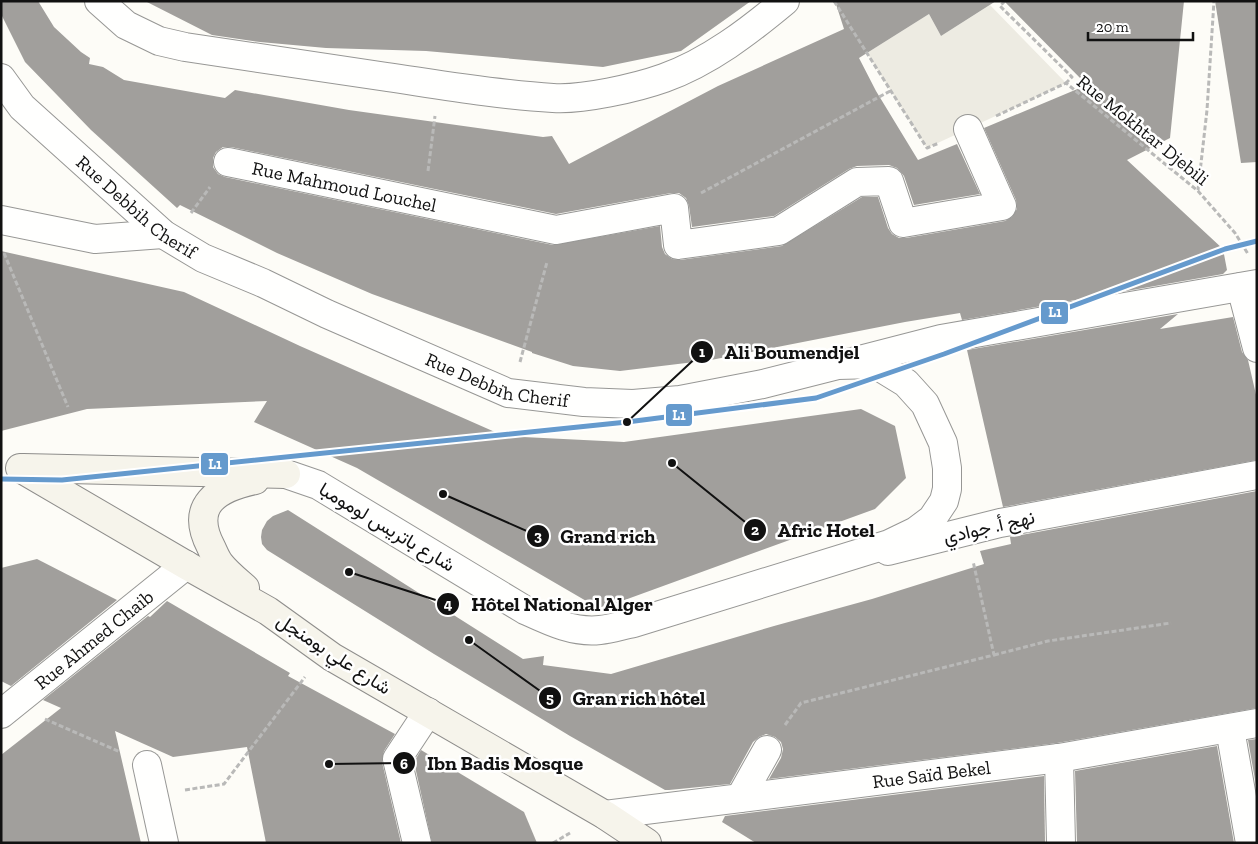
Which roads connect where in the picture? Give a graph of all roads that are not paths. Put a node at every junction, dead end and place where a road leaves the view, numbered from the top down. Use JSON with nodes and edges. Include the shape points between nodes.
{"nodes":[{"id":1,"x":99,"y":1,"type":"edge"},
{"id":2,"x":785,"y":1,"type":"edge"},
{"id":3,"x":1,"y":78,"type":"edge"},
{"id":4,"x":968,"y":129,"type":"road end"},
{"id":5,"x":228,"y":162,"type":"road end"},
{"id":6,"x":1,"y":220,"type":"edge"},
{"id":7,"x":163,"y":234,"type":"junction"},
{"id":8,"x":1250,"y":277,"type":"edge"},
{"id":9,"x":1257,"y":348,"type":"edge"},
{"id":10,"x":838,"y":366,"type":"junction"},
{"id":11,"x":10,"y":469,"type":"edge"},
{"id":12,"x":286,"y":474,"type":"junction"},
{"id":13,"x":1257,"y":475,"type":"edge"},
{"id":14,"x":916,"y":531,"type":"joint"},
{"id":15,"x":186,"y":565,"type":"junction"},
{"id":16,"x":724,"y":595,"type":"junction"},
{"id":17,"x":268,"y":611,"type":"junction"},
{"id":18,"x":7,"y":709,"type":"edge"},
{"id":19,"x":428,"y":712,"type":"junction"},
{"id":20,"x":1257,"y":723,"type":"edge"},
{"id":21,"x":1230,"y":728,"type":"junction"},
{"id":22,"x":767,"y":750,"type":"road end"},
{"id":23,"x":1059,"y":758,"type":"junction"},
{"id":24,"x":147,"y":765,"type":"road end"},
{"id":25,"x":740,"y":798,"type":"junction"},
{"id":26,"x":605,"y":815,"type":"junction"},
{"id":27,"x":164,"y":843,"type":"edge"},
{"id":28,"x":417,"y":843,"type":"edge"},
{"id":29,"x":648,"y":843,"type":"edge"},
{"id":30,"x":1061,"y":843,"type":"edge"},
{"id":31,"x":1250,"y":843,"type":"edge"}],
"edges":[{"from":1,"to":2,"type":"street","via":[[126,25],[159,41],[185,47],[438,85],[554,98],[586,96],[665,78],[696,64],[747,31]]},
{"from":3,"to":7,"type":"street","name":"Rue Debbih Cherif","via":[[22,107]]},
{"from":4,"to":5,"type":"street","name":"Rue Mahmoud Louchel","via":[[1002,206],[902,223],[889,182],[857,182],[779,231],[678,246],[674,208],[556,230]]},
{"from":6,"to":7,"type":"street","via":[[96,239]]},
{"from":7,"to":10,"type":"street","name":"Rue Debbih Cherif","via":[[203,258],[508,393],[584,402],[633,404],[671,401]]},
{"from":8,"to":9,"type":"street"},
{"from":8,"to":10,"type":"street","via":[[941,339]]},
{"from":10,"to":14,"type":"street","name":"Rue Debbih Cherif","via":[[875,364],[906,383],[925,404],[943,443],[948,468],[947,489],[944,501],[932,519]]},
{"from":11,"to":12,"type":"main road"},
{"from":11,"to":15,"type":"main road","name":"شارع علي بومنجل"},
{"from":12,"to":16,"type":"street","name":"شارع باتريس لومومبا","via":[[318,485],[525,610],[569,628],[599,630],[634,623]]},
{"from":12,"to":17,"type":"main road","via":[[224,489],[207,504],[204,513],[205,536],[220,564]]},
{"from":13,"to":16,"type":"street","name":"نهج أ. جوادي","via":[[1000,523]]},
{"from":14,"to":16,"type":"street","name":"شارع باتريس لومومبا","via":[[875,549]]},
{"from":15,"to":17,"type":"main road","name":"شارع علي بومنجل"},
{"from":15,"to":18,"type":"street","name":"Rue Ahmed Chaib"},
{"from":17,"to":19,"type":"main road","name":"شارع علي بومنجل","via":[[332,657]]},
{"from":19,"to":26,"type":"main road","name":"شارع علي بومنجل"},
{"from":19,"to":28,"type":"street","via":[[397,759]]},
{"from":20,"to":21,"type":"street","name":"Rue Saïd Bekel"},
{"from":21,"to":23,"type":"street","name":"Rue Saïd Bekel"},
{"from":21,"to":31,"type":"street"},
{"from":22,"to":25,"type":"street"},
{"from":23,"to":25,"type":"street","name":"Rue Saïd Bekel"},
{"from":23,"to":30,"type":"street"},
{"from":24,"to":27,"type":"street"},
{"from":25,"to":26,"type":"street","name":"Rue Saïd Bekel"},
{"from":26,"to":29,"type":"main road","name":"شارع علي بومنجل"}]}
